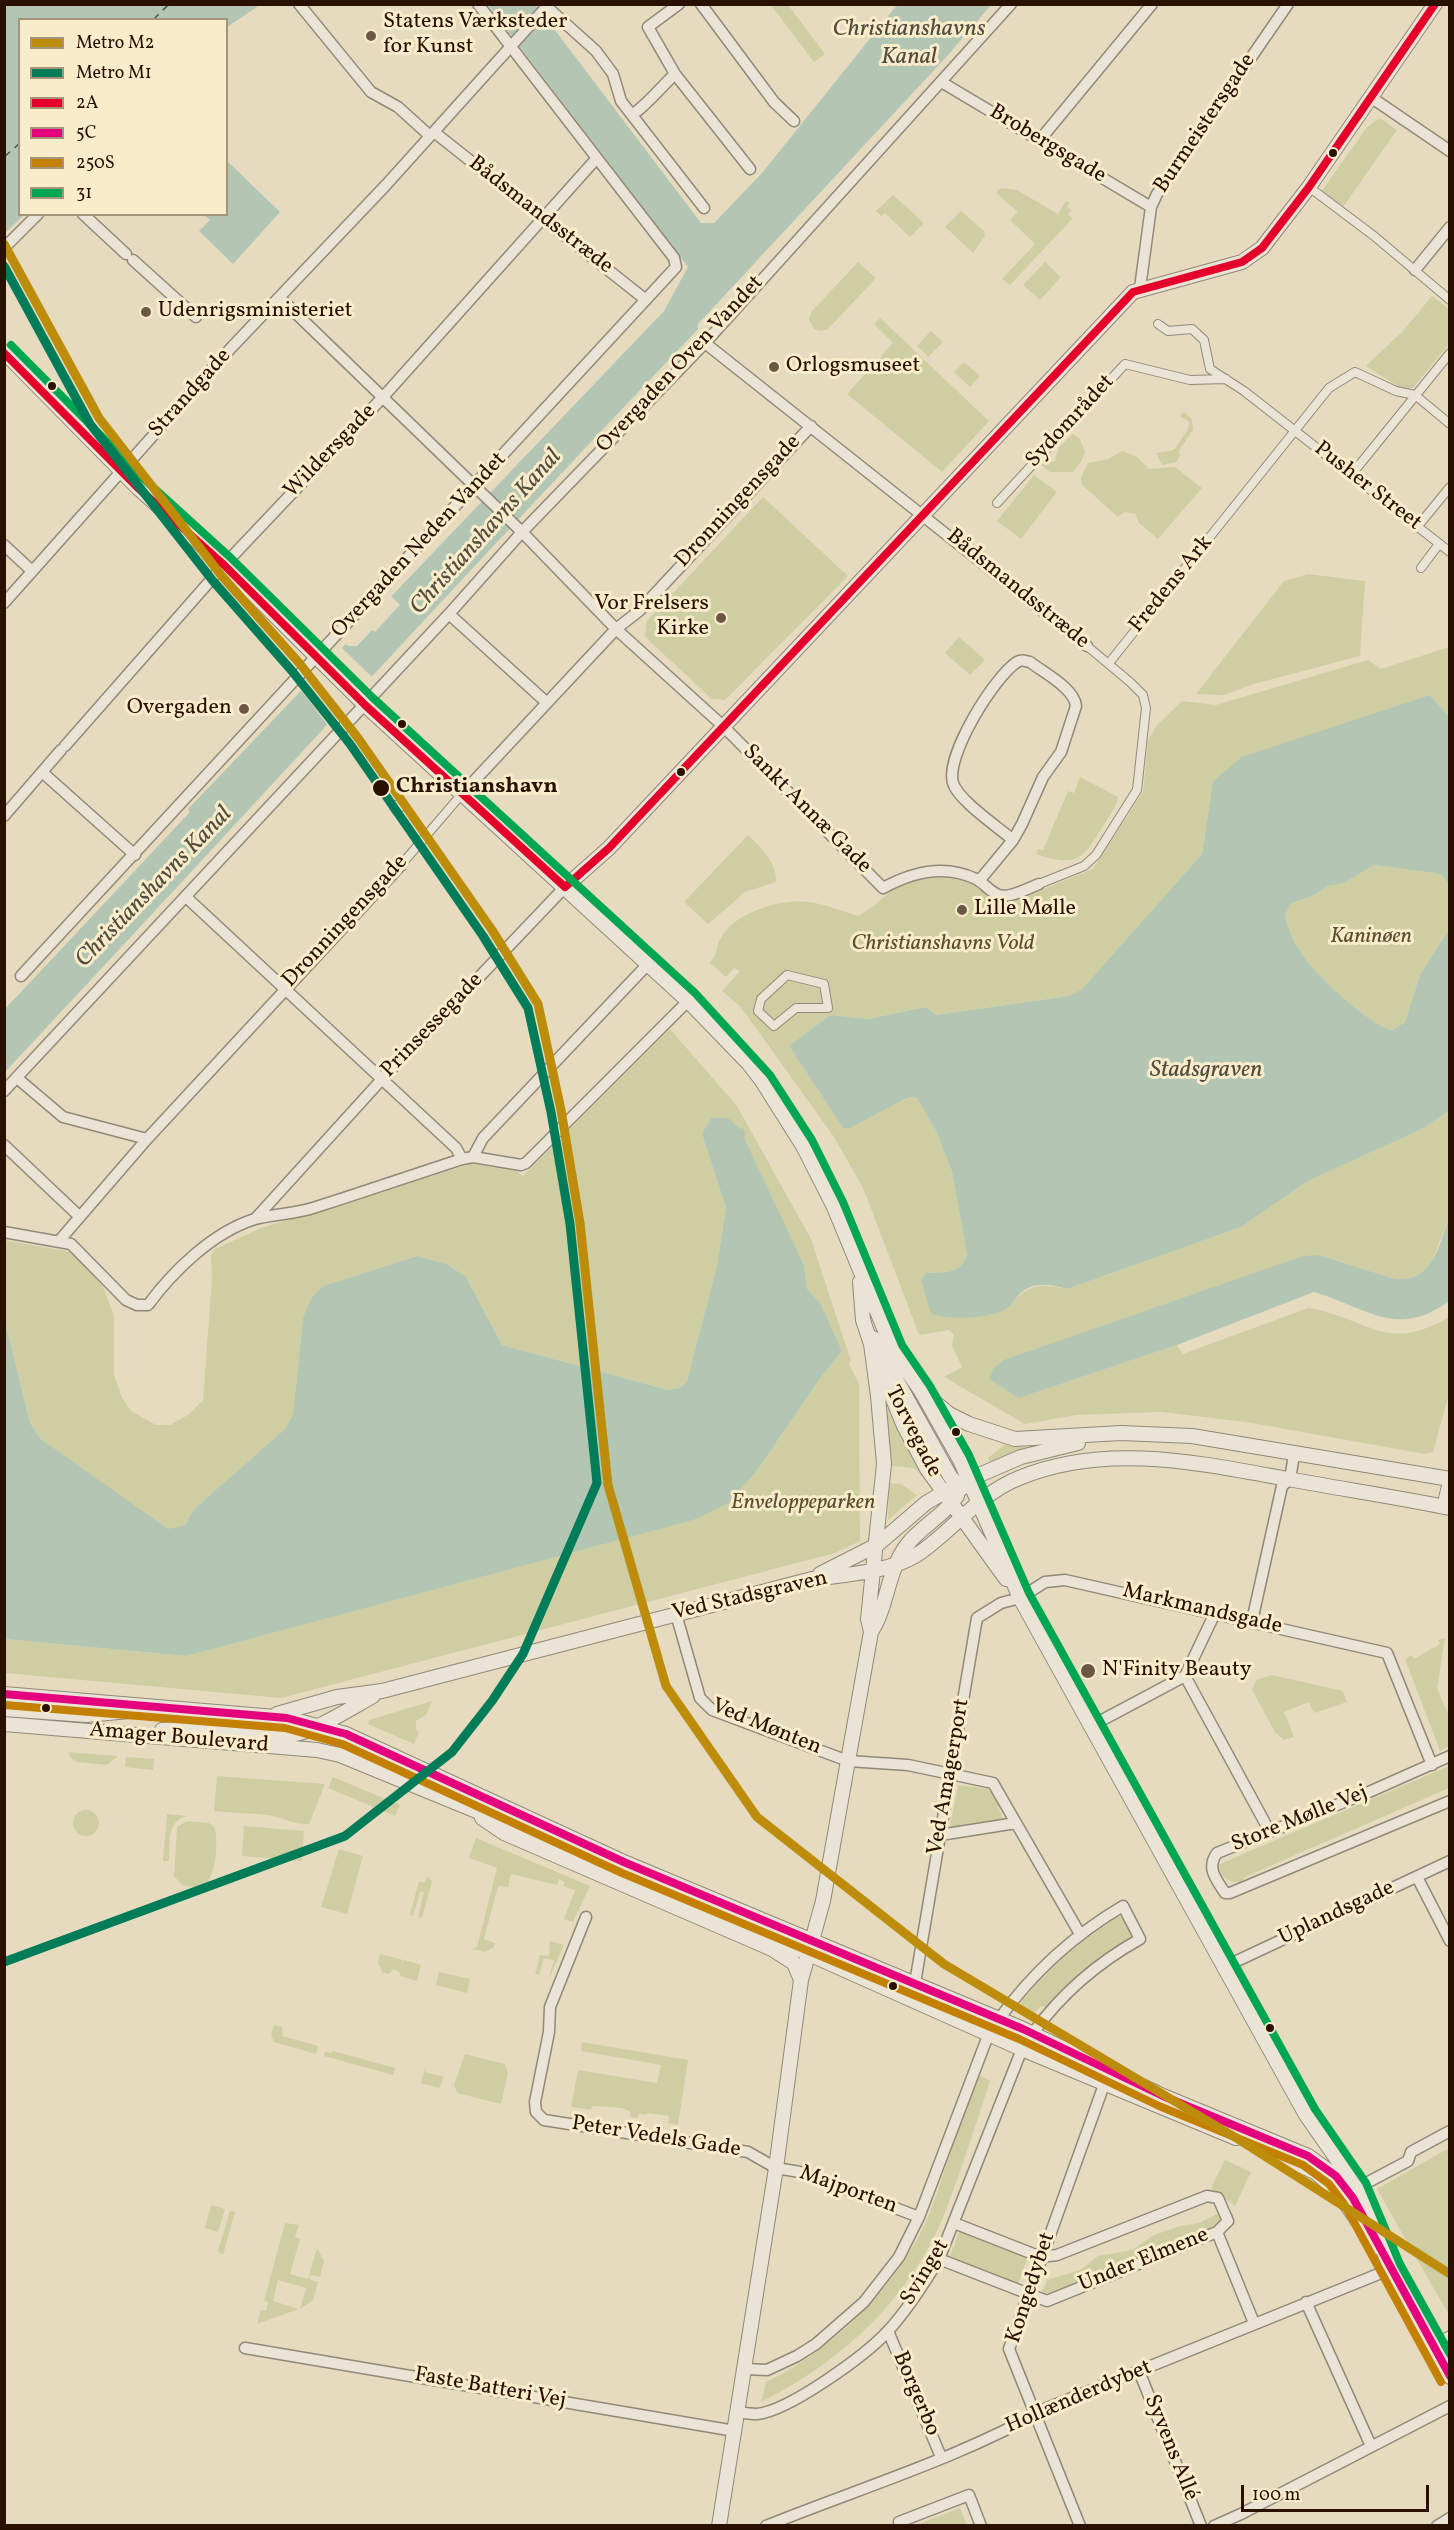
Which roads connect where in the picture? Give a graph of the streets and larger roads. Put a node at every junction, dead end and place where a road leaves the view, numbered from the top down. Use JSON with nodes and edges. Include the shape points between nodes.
{"nodes":[{"id":1,"x":299,"y":4,"type":"edge"},
{"id":2,"x":478,"y":4,"type":"edge"},
{"id":3,"x":679,"y":4,"type":"edge"},
{"id":4,"x":701,"y":4,"type":"edge"},
{"id":5,"x":1011,"y":4,"type":"edge"},
{"id":6,"x":1152,"y":4,"type":"edge"},
{"id":7,"x":1288,"y":4,"type":"edge"},
{"id":8,"x":1435,"y":4,"type":"edge"},
{"id":9,"x":548,"y":6,"type":"edge"},
{"id":10,"x":510,"y":47,"type":"junction"},
{"id":11,"x":675,"y":74,"type":"junction"},
{"id":12,"x":943,"y":83,"type":"junction"},
{"id":13,"x":1371,"y":98,"type":"junction"},
{"id":14,"x":632,"y":115,"type":"junction"},
{"id":15,"x":794,"y":120,"type":"dead end"},
{"id":16,"x":432,"y":134,"type":"junction"},
{"id":17,"x":1039,"y":141,"type":"junction"},
{"id":18,"x":1449,"y":151,"type":"edge"},
{"id":19,"x":596,"y":159,"type":"junction"},
{"id":20,"x":750,"y":169,"type":"dead end"},
{"id":21,"x":1309,"y":187,"type":"junction"},
{"id":22,"x":1151,"y":207,"type":"junction"},
{"id":23,"x":704,"y":208,"type":"dead end"},
{"id":24,"x":36,"y":216,"type":"edge"},
{"id":25,"x":85,"y":216,"type":"edge"},
{"id":26,"x":543,"y":217,"type":"junction"},
{"id":27,"x":1449,"y":227,"type":"edge"},
{"id":28,"x":4,"y":248,"type":"edge"},
{"id":29,"x":1415,"y":270,"type":"junction"},
{"id":30,"x":1140,"y":288,"type":"junction"},
{"id":31,"x":280,"y":298,"type":"junction"},
{"id":32,"x":646,"y":300,"type":"junction"},
{"id":33,"x":1449,"y":300,"type":"edge"},
{"id":34,"x":196,"y":317,"type":"dead end"},
{"id":35,"x":1158,"y":324,"type":"dead end"},
{"id":36,"x":705,"y":343,"type":"junction"},
{"id":37,"x":4,"y":352,"type":"edge"},
{"id":38,"x":1449,"y":353,"type":"edge"},
{"id":39,"x":1226,"y":379,"type":"junction"},
{"id":40,"x":1415,"y":395,"type":"junction"},
{"id":41,"x":384,"y":396,"type":"junction"},
{"id":42,"x":1449,"y":424,"type":"edge"},
{"id":43,"x":811,"y":426,"type":"junction"},
{"id":44,"x":1295,"y":431,"type":"junction"},
{"id":45,"x":123,"y":471,"type":"junction"},
{"id":46,"x":1352,"y":474,"type":"junction"},
{"id":47,"x":475,"y":486,"type":"junction"},
{"id":48,"x":1449,"y":487,"type":"edge"},
{"id":49,"x":997,"y":503,"type":"dead end"},
{"id":50,"x":924,"y":514,"type":"junction"},
{"id":51,"x":1418,"y":526,"type":"junction"},
{"id":52,"x":522,"y":532,"type":"junction"},
{"id":53,"x":1439,"y":544,"type":"junction"},
{"id":54,"x":4,"y":545,"type":"edge"},
{"id":55,"x":1449,"y":552,"type":"edge"},
{"id":56,"x":224,"y":565,"type":"junction"},
{"id":57,"x":1421,"y":568,"type":"dead end"},
{"id":58,"x":32,"y":571,"type":"junction"},
{"id":59,"x":4,"y":603,"type":"edge"},
{"id":60,"x":449,"y":614,"type":"junction"},
{"id":61,"x":616,"y":629,"type":"junction"},
{"id":62,"x":1087,"y":646,"type":"joint"},
{"id":63,"x":320,"y":657,"type":"junction"},
{"id":64,"x":1109,"y":663,"type":"junction"},
{"id":65,"x":362,"y":701,"type":"junction"},
{"id":66,"x":546,"y":702,"type":"junction"},
{"id":67,"x":723,"y":726,"type":"junction"},
{"id":68,"x":42,"y":772,"type":"junction"},
{"id":69,"x":461,"y":795,"type":"junction"},
{"id":70,"x":4,"y":816,"type":"edge"},
{"id":71,"x":1013,"y":840,"type":"junction"},
{"id":72,"x":135,"y":855,"type":"junction"},
{"id":73,"x":401,"y":865,"type":"joint"},
{"id":74,"x":980,"y":881,"type":"junction"},
{"id":75,"x":1039,"y":884,"type":"joint"},
{"id":76,"x":565,"y":887,"type":"junction"},
{"id":77,"x":186,"y":897,"type":"junction"},
{"id":78,"x":648,"y":964,"type":"junction"},
{"id":79,"x":21,"y":976,"type":"dead end"},
{"id":80,"x":285,"y":988,"type":"junction"},
{"id":81,"x":688,"y":1001,"type":"junction"},
{"id":82,"x":796,"y":1008,"type":"joint"},
{"id":83,"x":17,"y":1078,"type":"junction"},
{"id":84,"x":383,"y":1078,"type":"junction"},
{"id":85,"x":4,"y":1091,"type":"edge"},
{"id":86,"x":147,"y":1140,"type":"junction"},
{"id":87,"x":4,"y":1145,"type":"edge"},
{"id":88,"x":468,"y":1158,"type":"junction"},
{"id":89,"x":80,"y":1216,"type":"junction"},
{"id":90,"x":255,"y":1219,"type":"junction"},
{"id":91,"x":4,"y":1232,"type":"edge"},
{"id":92,"x":59,"y":1241,"type":"junction"},
{"id":93,"x":859,"y":1269,"type":"junction"},
{"id":94,"x":863,"y":1320,"type":"junction"},
{"id":95,"x":871,"y":1344,"type":"junction"},
{"id":96,"x":921,"y":1391,"type":"junction"},
{"id":97,"x":1121,"y":1433,"type":"junction"},
{"id":98,"x":1294,"y":1455,"type":"junction"},
{"id":99,"x":1290,"y":1479,"type":"junction"},
{"id":100,"x":1449,"y":1480,"type":"edge"},
{"id":101,"x":965,"y":1490,"type":"junction"},
{"id":102,"x":1447,"y":1507,"type":"edge"},
{"id":103,"x":962,"y":1515,"type":"junction"},
{"id":104,"x":877,"y":1545,"type":"junction"},
{"id":105,"x":896,"y":1563,"type":"junction"},
{"id":106,"x":875,"y":1570,"type":"junction"},
{"id":107,"x":812,"y":1579,"type":"junction"},
{"id":108,"x":1020,"y":1598,"type":"junction"},
{"id":109,"x":1215,"y":1613,"type":"junction"},
{"id":110,"x":676,"y":1614,"type":"junction"},
{"id":111,"x":1252,"y":1621,"type":"junction"},
{"id":112,"x":871,"y":1632,"type":"junction"},
{"id":113,"x":1185,"y":1676,"type":"junction"},
{"id":114,"x":382,"y":1691,"type":"junction"},
{"id":115,"x":4,"y":1695,"type":"edge"},
{"id":116,"x":164,"y":1708,"type":"junction"},
{"id":117,"x":4,"y":1709,"type":"edge"},
{"id":118,"x":269,"y":1716,"type":"junction"},
{"id":119,"x":4,"y":1724,"type":"edge"},
{"id":120,"x":318,"y":1725,"type":"junction"},
{"id":121,"x":1091,"y":1726,"type":"junction"},
{"id":122,"x":124,"y":1734,"type":"junction"},
{"id":123,"x":1449,"y":1756,"type":"edge"},
{"id":124,"x":848,"y":1761,"type":"junction"},
{"id":125,"x":1432,"y":1765,"type":"junction"},
{"id":126,"x":952,"y":1777,"type":"junction"},
{"id":127,"x":1449,"y":1801,"type":"edge"},
{"id":128,"x":460,"y":1804,"type":"junction"},
{"id":129,"x":1016,"y":1823,"type":"junction"},
{"id":130,"x":1270,"y":1832,"type":"junction"},
{"id":131,"x":940,"y":1835,"type":"junction"},
{"id":132,"x":1449,"y":1861,"type":"edge"},
{"id":133,"x":1417,"y":1877,"type":"junction"},
{"id":134,"x":586,"y":1917,"type":"dead end"},
{"id":135,"x":1080,"y":1934,"type":"junction"},
{"id":136,"x":1449,"y":1941,"type":"edge"},
{"id":137,"x":809,"y":1948,"type":"junction"},
{"id":138,"x":1224,"y":1967,"type":"junction"},
{"id":139,"x":801,"y":1980,"type":"junction"},
{"id":140,"x":915,"y":1983,"type":"junction"},
{"id":141,"x":999,"y":2019,"type":"junction"},
{"id":142,"x":988,"y":2033,"type":"junction"},
{"id":143,"x":1032,"y":2033,"type":"junction"},
{"id":144,"x":1022,"y":2049,"type":"junction"},
{"id":145,"x":1105,"y":2082,"type":"junction"},
{"id":146,"x":1306,"y":2115,"type":"junction"},
{"id":147,"x":1449,"y":2131,"type":"edge"},
{"id":148,"x":776,"y":2168,"type":"junction"},
{"id":149,"x":1327,"y":2168,"type":"junction"},
{"id":150,"x":1357,"y":2188,"type":"junction"},
{"id":151,"x":1338,"y":2193,"type":"junction"},
{"id":152,"x":919,"y":2217,"type":"junction"},
{"id":153,"x":954,"y":2223,"type":"junction"},
{"id":154,"x":1217,"y":2232,"type":"junction"},
{"id":155,"x":1041,"y":2256,"type":"junction"},
{"id":156,"x":939,"y":2259,"type":"junction"},
{"id":157,"x":1391,"y":2269,"type":"junction"},
{"id":158,"x":1027,"y":2294,"type":"junction"},
{"id":159,"x":1306,"y":2302,"type":"junction"},
{"id":160,"x":1254,"y":2323,"type":"junction"},
{"id":161,"x":888,"y":2331,"type":"junction"},
{"id":162,"x":1449,"y":2335,"type":"edge"},
{"id":163,"x":1432,"y":2344,"type":"junction"},
{"id":164,"x":245,"y":2348,"type":"dead end"},
{"id":165,"x":745,"y":2369,"type":"junction"},
{"id":166,"x":1139,"y":2371,"type":"junction"},
{"id":167,"x":1449,"y":2377,"type":"edge"},
{"id":168,"x":1449,"y":2406,"type":"edge"},
{"id":169,"x":738,"y":2412,"type":"junction"},
{"id":170,"x":1035,"y":2415,"type":"junction"},
{"id":171,"x":735,"y":2430,"type":"junction"},
{"id":172,"x":1371,"y":2446,"type":"junction"},
{"id":173,"x":941,"y":2457,"type":"junction"},
{"id":174,"x":795,"y":2514,"type":"junction"},
{"id":175,"x":1449,"y":2518,"type":"edge"},
{"id":176,"x":719,"y":2526,"type":"edge"},
{"id":177,"x":766,"y":2526,"type":"edge"},
{"id":178,"x":800,"y":2526,"type":"edge"},
{"id":179,"x":900,"y":2526,"type":"edge"},
{"id":180,"x":981,"y":2526,"type":"edge"},
{"id":181,"x":1080,"y":2526,"type":"edge"},
{"id":182,"x":1201,"y":2526,"type":"edge"},
{"id":183,"x":1214,"y":2526,"type":"edge"},
{"id":184,"x":1437,"y":2526,"type":"edge"}],
"edges":[{"from":1,"to":16,"type":"street","via":[[371,92],[398,106]]},
{"from":2,"to":10,"type":"street"},
{"from":3,"to":11,"type":"street","via":[[648,27]]},
{"from":4,"to":15,"type":"street","via":[[774,102]]},
{"from":5,"to":12,"type":"street","name":"Overgaden Oven Vandet"},
{"from":6,"to":17,"type":"street"},
{"from":7,"to":22,"type":"street","name":"Burmeistersgade"},
{"from":8,"to":13,"type":"street","name":"Prinsessegade"},
{"from":9,"to":10,"type":"street","name":"Strandgade"},
{"from":9,"to":14,"type":"street","via":[[596,51],[613,74],[621,101]]},
{"from":10,"to":16,"type":"street","name":"Strandgade"},
{"from":10,"to":19,"type":"street"},
{"from":11,"to":14,"type":"street","via":[[650,102]]},
{"from":11,"to":20,"type":"street"},
{"from":12,"to":17,"type":"street","name":"Brobergsgade"},
{"from":12,"to":36,"type":"street","name":"Overgaden Oven Vandet"},
{"from":13,"to":18,"type":"street"},
{"from":13,"to":21,"type":"street","name":"Prinsessegade"},
{"from":14,"to":23,"type":"street"},
{"from":16,"to":26,"type":"street","name":"Bådsmandsstræde"},
{"from":16,"to":31,"type":"street","name":"Strandgade"},
{"from":17,"to":22,"type":"street","name":"Brobergsgade"},
{"from":19,"to":26,"type":"street","name":"Wildersgade"},
{"from":19,"to":32,"type":"street","via":[[674,258],[675,267]]},
{"from":21,"to":29,"type":"street"},
{"from":21,"to":30,"type":"street","name":"Prinsessegade","via":[[1254,255],[1228,266]]},
{"from":22,"to":30,"type":"street","name":"Burmeistersgade"},
{"from":24,"to":28,"type":"street"},
{"from":25,"to":34,"type":"street"},
{"from":26,"to":32,"type":"street","name":"Bådsmandsstræde"},
{"from":26,"to":41,"type":"street","name":"Wildersgade"},
{"from":27,"to":29,"type":"street"},
{"from":29,"to":33,"type":"street"},
{"from":30,"to":50,"type":"street","name":"Prinsessegade"},
{"from":31,"to":41,"type":"street"},
{"from":31,"to":45,"type":"street","name":"Strandgade"},
{"from":32,"to":47,"type":"street","name":"Overgaden Neden Vandet"},
{"from":35,"to":39,"type":"street","via":[[1168,331],[1192,329],[1204,340],[1210,369]]},
{"from":36,"to":43,"type":"street","name":"Bådsmandsstræde"},
{"from":36,"to":52,"type":"street","name":"Overgaden Oven Vandet"},
{"from":37,"to":45,"type":"street","name":"Torvegade"},
{"from":38,"to":40,"type":"street"},
{"from":39,"to":44,"type":"street"},
{"from":39,"to":49,"type":"street","name":"Sydområdet","via":[[1190,380],[1125,364]]},
{"from":40,"to":42,"type":"street"},
{"from":40,"to":44,"type":"street","name":"Fredens Ark","via":[[1396,392],[1355,372],[1329,388]]},
{"from":40,"to":46,"type":"street"},
{"from":41,"to":47,"type":"street"},
{"from":41,"to":56,"type":"street","name":"Wildersgade"},
{"from":43,"to":50,"type":"street","name":"Bådsmandsstræde","via":[[911,509]]},
{"from":43,"to":61,"type":"street","name":"Dronningensgade","via":[[639,611]]},
{"from":44,"to":46,"type":"street","name":"Pusher Street"},
{"from":44,"to":64,"type":"street","name":"Fredens Ark"},
{"from":45,"to":56,"type":"street","name":"Torvegade"},
{"from":45,"to":58,"type":"street","name":"Strandgade"},
{"from":46,"to":51,"type":"street","name":"Pusher Street"},
{"from":47,"to":52,"type":"street","name":"Sankt Annæ Gade"},
{"from":47,"to":63,"type":"street","name":"Overgaden Neden Vandet"},
{"from":48,"to":51,"type":"street"},
{"from":50,"to":62,"type":"street","name":"Bådsmandsstræde"},
{"from":50,"to":67,"type":"street","name":"Prinsessegade"},
{"from":51,"to":53,"type":"street","name":"Pusher Street"},
{"from":52,"to":60,"type":"street","name":"Overgaden Oven Vandet"},
{"from":52,"to":61,"type":"street","name":"Sankt Annæ Gade"},
{"from":53,"to":55,"type":"street","name":"Pusher Street"},
{"from":53,"to":57,"type":"street"},
{"from":54,"to":58,"type":"street"},
{"from":56,"to":63,"type":"street","name":"Torvegade"},
{"from":56,"to":68,"type":"street","name":"Wildersgade"},
{"from":58,"to":59,"type":"street","name":"Strandgade"},
{"from":60,"to":65,"type":"street","name":"Overgaden Oven Vandet"},
{"from":60,"to":66,"type":"street"},
{"from":61,"to":66,"type":"street","name":"Dronningensgade"},
{"from":61,"to":67,"type":"street","name":"Sankt Annæ Gade"},
{"from":62,"to":64,"type":"street","name":"Bådsmandsstræde"},
{"from":63,"to":65,"type":"street","name":"Torvegade"},
{"from":63,"to":72,"type":"street","name":"Overgaden Neden Vandet"},
{"from":64,"to":75,"type":"street","name":"Bådsmandsstræde","via":[[1143,695],[1146,708],[1137,790],[1096,855],[1084,866]]},
{"from":65,"to":69,"type":"street","name":"Torvegade"},
{"from":65,"to":77,"type":"street","name":"Overgaden Oven Vandet"},
{"from":66,"to":69,"type":"street","name":"Dronningensgade"},
{"from":67,"to":74,"type":"street","name":"Sankt Annæ Gade","via":[[883,888],[929,871],[962,872]]},
{"from":67,"to":76,"type":"street","name":"Prinsessegade","via":[[609,848]]},
{"from":68,"to":70,"type":"street","name":"Wildersgade"},
{"from":68,"to":72,"type":"street"},
{"from":69,"to":73,"type":"street","name":"Dronningensgade"},
{"from":69,"to":76,"type":"street","name":"Torvegade"},
{"from":71,"to":71,"type":"street","via":[[1043,777],[1061,752],[1076,706],[1070,693],[1022,660],[994,687],[971,721],[952,772],[960,795]]},
{"from":71,"to":74,"type":"street"},
{"from":72,"to":79,"type":"street","name":"Overgaden Neden Vandet"},
{"from":73,"to":80,"type":"street","name":"Dronningensgade"},
{"from":74,"to":75,"type":"street","via":[[999,895],[1008,896]]},
{"from":76,"to":78,"type":"street","name":"Torvegade"},
{"from":76,"to":84,"type":"street","name":"Prinsessegade"},
{"from":77,"to":80,"type":"street"},
{"from":77,"to":83,"type":"street","name":"Overgaden Oven Vandet"},
{"from":78,"to":81,"type":"street","name":"Torvegade"},
{"from":78,"to":88,"type":"street"},
{"from":80,"to":84,"type":"street"},
{"from":80,"to":86,"type":"street","name":"Dronningensgade"},
{"from":81,"to":88,"type":"street","via":[[526,1163]]},
{"from":81,"to":93,"type":"street","name":"Torvegade","via":[[762,1081],[808,1156]]},
{"from":82,"to":82,"type":"street","via":[[828,1008],[824,984],[787,975],[761,999],[758,1011],[774,1026]]},
{"from":83,"to":85,"type":"street","name":"Overgaden Oven Vandet"},
{"from":83,"to":86,"type":"street","via":[[63,1117]]},
{"from":84,"to":88,"type":"street"},
{"from":84,"to":90,"type":"street","name":"Prinsessegade"},
{"from":86,"to":89,"type":"street","name":"Dronningensgade"},
{"from":87,"to":89,"type":"street"},
{"from":88,"to":90,"type":"street","via":[[293,1214]]},
{"from":89,"to":92,"type":"street","name":"Dronningensgade"},
{"from":90,"to":92,"type":"street","via":[[201,1252],[148,1305],[126,1300],[71,1244]]},
{"from":91,"to":92,"type":"street"},
{"from":93,"to":94,"type":"street","name":"Torvegade"},
{"from":93,"to":96,"type":"street","name":"Torvegade","via":[[898,1360]]},
{"from":94,"to":95,"type":"street"},
{"from":94,"to":101,"type":"street"},
{"from":95,"to":101,"type":"street","name":"Torvegade","via":[[904,1426],[927,1469]]},
{"from":95,"to":104,"type":"street","via":[[884,1464]]},
{"from":96,"to":97,"type":"street","via":[[949,1414],[1003,1437],[1034,1439]]},
{"from":96,"to":101,"type":"street","name":"Torvegade"},
{"from":97,"to":98,"type":"street","via":[[1192,1436]]},
{"from":97,"to":101,"type":"street","via":[[1021,1457]]},
{"from":98,"to":99,"type":"street"},
{"from":98,"to":100,"type":"street"},
{"from":99,"to":101,"type":"street","via":[[1188,1460],[1128,1457],[1076,1462],[1039,1470],[996,1489]]},
{"from":99,"to":102,"type":"street"},
{"from":99,"to":111,"type":"street","via":[[1282,1486]]},
{"from":100,"to":102,"type":"street"},
{"from":101,"to":103,"type":"street"},
{"from":101,"to":104,"type":"street","via":[[926,1503]]},
{"from":101,"to":105,"type":"street","via":[[908,1544]]},
{"from":101,"to":108,"type":"street"},
{"from":103,"to":105,"type":"street","name":"Ved Stadsgraven","via":[[920,1553]]},
{"from":103,"to":108,"type":"street"},
{"from":104,"to":106,"type":"street"},
{"from":104,"to":107,"type":"street"},
{"from":105,"to":106,"type":"street","name":"Ved Stadsgraven"},
{"from":105,"to":112,"type":"street"},
{"from":106,"to":107,"type":"street","name":"Ved Stadsgraven"},
{"from":106,"to":112,"type":"street","via":[[868,1619]]},
{"from":107,"to":110,"type":"street","name":"Ved Stadsgraven"},
{"from":108,"to":109,"type":"street","name":"Markmandsgade","via":[[1036,1586],[1056,1579]]},
{"from":108,"to":121,"type":"street"},
{"from":108,"to":126,"type":"street","name":"Ved Amagerport","via":[[1000,1603],[977,1618]]},
{"from":109,"to":111,"type":"street","name":"Markmandsgade"},
{"from":109,"to":113,"type":"street"},
{"from":110,"to":114,"type":"street","name":"Ved Stadsgraven"},
{"from":110,"to":124,"type":"street","name":"Ved Mønten","via":[[704,1705]]},
{"from":111,"to":125,"type":"street","name":"Markmandsgade","via":[[1387,1653]]},
{"from":112,"to":124,"type":"street"},
{"from":113,"to":121,"type":"street"},
{"from":113,"to":130,"type":"street"},
{"from":114,"to":118,"type":"street","name":"Ved Stadsgraven","via":[[337,1697]]},
{"from":114,"to":120,"type":"street","name":"Ved Stadsgraven"},
{"from":115,"to":116,"type":"street","name":"Amager Boulevard"},
{"from":116,"to":117,"type":"street","via":[[86,1715]]},
{"from":116,"to":118,"type":"street","name":"Amager Boulevard"},
{"from":118,"to":120,"type":"street","name":"Amager Boulevard"},
{"from":119,"to":122,"type":"street","name":"Amager Boulevard"},
{"from":120,"to":122,"type":"street","name":"Ved Stadsgraven","via":[[285,1736],[184,1728]]},
{"from":120,"to":137,"type":"street","name":"Amager Boulevard","via":[[362,1741]]},
{"from":121,"to":138,"type":"street"},
{"from":122,"to":128,"type":"street","name":"Amager Boulevard","via":[[331,1753]]},
{"from":123,"to":125,"type":"street","name":"Store Mølle Vej"},
{"from":124,"to":126,"type":"street","via":[[908,1765]]},
{"from":124,"to":137,"type":"street","via":[[823,1901]]},
{"from":125,"to":130,"type":"street","name":"Store Mølle Vej"},
{"from":126,"to":129,"type":"street","via":[[993,1783]]},
{"from":126,"to":131,"type":"street","name":"Ved Amagerport"},
{"from":127,"to":130,"type":"street","name":"Store Mølle Vej","via":[[1225,1893],[1211,1861],[1217,1853]]},
{"from":128,"to":137,"type":"street","name":"Amager Boulevard"},
{"from":128,"to":139,"type":"street","via":[[504,1833],[772,1949],[794,1963]]},
{"from":129,"to":131,"type":"street"},
{"from":129,"to":135,"type":"street"},
{"from":131,"to":140,"type":"street","name":"Ved Amagerport"},
{"from":132,"to":133,"type":"street","name":"Uplandsgade"},
{"from":133,"to":136,"type":"street"},
{"from":133,"to":138,"type":"street","name":"Uplandsgade"},
{"from":134,"to":148,"type":"street","name":"Peter Vedels Gade","via":[[550,2007],[536,2112],[544,2120],[748,2152]]},
{"from":135,"to":141,"type":"street","via":[[1036,1973]]},
{"from":135,"to":143,"type":"street","via":[[1123,1906],[1140,1939],[1115,1953],[1070,1989]]},
{"from":137,"to":139,"type":"street"},
{"from":137,"to":140,"type":"street","name":"Amager Boulevard"},
{"from":137,"to":142,"type":"street","name":"Amager Boulevard"},
{"from":138,"to":146,"type":"street"},
{"from":139,"to":148,"type":"street"},
{"from":140,"to":141,"type":"street","name":"Amager Boulevard"},
{"from":141,"to":143,"type":"street","name":"Amager Boulevard"},
{"from":142,"to":144,"type":"street","name":"Amager Boulevard"},
{"from":142,"to":152,"type":"street","name":"Svinget"},
{"from":143,"to":149,"type":"street","name":"Amager Boulevard","via":[[1162,2096],[1308,2156]]},
{"from":144,"to":145,"type":"street","name":"Amager Boulevard"},
{"from":144,"to":153,"type":"street","name":"Svinget"},
{"from":145,"to":151,"type":"street","name":"Amager Boulevard","via":[[1315,2172]]},
{"from":145,"to":155,"type":"street","name":"Kongedybet"},
{"from":146,"to":149,"type":"street"},
{"from":146,"to":150,"type":"street"},
{"from":147,"to":150,"type":"street","via":[[1411,2152],[1408,2161]]},
{"from":148,"to":152,"type":"street","name":"Majporten","via":[[800,2172]]},
{"from":148,"to":165,"type":"street"},
{"from":149,"to":151,"type":"street"},
{"from":149,"to":157,"type":"street","via":[[1353,2198]]},
{"from":150,"to":157,"type":"street"},
{"from":151,"to":157,"type":"street"},
{"from":152,"to":165,"type":"street","name":"Svinget","via":[[899,2257],[842,2323],[797,2356],[767,2370]]},
{"from":153,"to":155,"type":"street"},
{"from":153,"to":156,"type":"street","name":"Svinget"},
{"from":154,"to":155,"type":"street","name":"Under Elmene","via":[[1228,2221],[1218,2198],[1207,2196],[1057,2255]]},
{"from":154,"to":158,"type":"street","name":"Under Elmene","via":[[1047,2301]]},
{"from":154,"to":160,"type":"street"},
{"from":155,"to":158,"type":"street","name":"Kongedybet"},
{"from":156,"to":158,"type":"street","name":"Under Elmene"},
{"from":156,"to":161,"type":"street","name":"Svinget"},
{"from":157,"to":159,"type":"street","name":"Hollænderdybet"},
{"from":157,"to":163,"type":"street"},
{"from":158,"to":170,"type":"street","name":"Kongedybet","via":[[1010,2349]]},
{"from":159,"to":160,"type":"street","name":"Hollænderdybet"},
{"from":159,"to":172,"type":"street"},
{"from":160,"to":166,"type":"street","name":"Hollænderdybet"},
{"from":161,"to":169,"type":"street","name":"Svinget","via":[[845,2368],[807,2393],[765,2412]]},
{"from":161,"to":173,"type":"street","name":"Borgerbo"},
{"from":162,"to":163,"type":"street"},
{"from":163,"to":167,"type":"street"},
{"from":164,"to":171,"type":"street","name":"Faste Batteri Vej"},
{"from":165,"to":169,"type":"street"},
{"from":166,"to":170,"type":"street","name":"Hollænderdybet"},
{"from":166,"to":182,"type":"street","name":"Syvens Allé"},
{"from":168,"to":172,"type":"street"},
{"from":169,"to":171,"type":"street"},
{"from":170,"to":173,"type":"street","name":"Hollænderdybet"},
{"from":170,"to":181,"type":"street","name":"Kongedybet"},
{"from":171,"to":176,"type":"street"},
{"from":172,"to":183,"type":"street"},
{"from":173,"to":174,"type":"street","name":"Hollænderdybet"},
{"from":174,"to":177,"type":"street","name":"Hollænderdybet"},
{"from":174,"to":178,"type":"street"},
{"from":175,"to":184,"type":"street"},
{"from":179,"to":180,"type":"street","via":[[899,2522],[969,2495]]}]}
